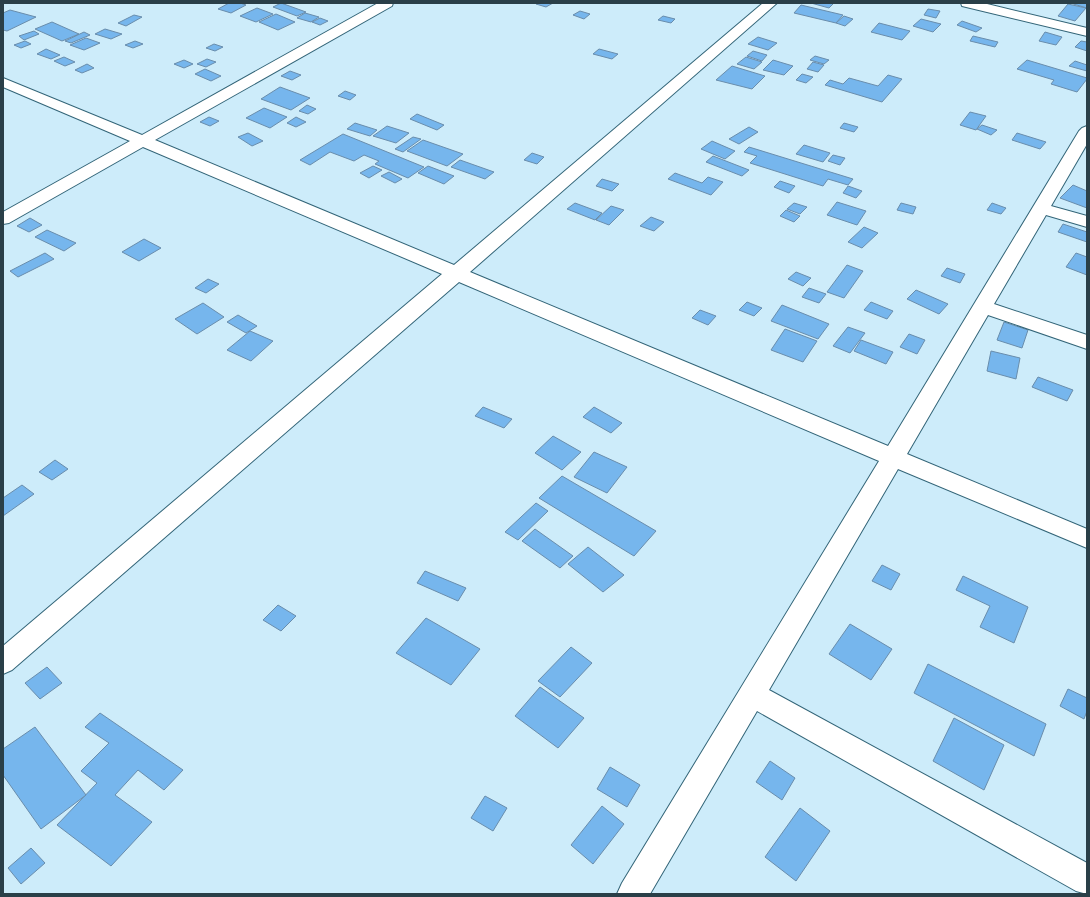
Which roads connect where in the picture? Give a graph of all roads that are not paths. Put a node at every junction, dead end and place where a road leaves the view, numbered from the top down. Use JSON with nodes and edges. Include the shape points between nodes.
{"nodes":[{"id":1,"x":387,"y":3,"type":"edge"},
{"id":2,"x":771,"y":3,"type":"edge"},
{"id":3,"x":967,"y":3,"type":"edge"},
{"id":4,"x":1087,"y":32,"type":"edge"},
{"id":5,"x":3,"y":82,"type":"edge"},
{"id":6,"x":1087,"y":131,"type":"edge"},
{"id":7,"x":142,"y":141,"type":"junction"},
{"id":8,"x":1041,"y":208,"type":"junction"},
{"id":9,"x":3,"y":219,"type":"edge"},
{"id":10,"x":1087,"y":222,"type":"edge"},
{"id":11,"x":456,"y":274,"type":"junction"},
{"id":12,"x":982,"y":306,"type":"junction"},
{"id":13,"x":1087,"y":342,"type":"edge"},
{"id":14,"x":892,"y":457,"type":"junction"},
{"id":15,"x":1087,"y":539,"type":"edge"},
{"id":16,"x":3,"y":662,"type":"edge"},
{"id":17,"x":752,"y":694,"type":"junction"},
{"id":18,"x":1087,"y":880,"type":"edge"},
{"id":19,"x":633,"y":894,"type":"edge"}],
"edges":[{"from":1,"to":7,"type":"street"},
{"from":2,"to":11,"type":"street"},
{"from":3,"to":4,"type":"street"},
{"from":5,"to":7,"type":"street"},
{"from":6,"to":8,"type":"street"},
{"from":7,"to":9,"type":"street"},
{"from":7,"to":11,"type":"street"},
{"from":8,"to":10,"type":"street"},
{"from":8,"to":12,"type":"street"},
{"from":11,"to":14,"type":"street"},
{"from":11,"to":16,"type":"street"},
{"from":12,"to":13,"type":"street"},
{"from":12,"to":14,"type":"street"},
{"from":14,"to":15,"type":"street"},
{"from":14,"to":17,"type":"street"},
{"from":17,"to":18,"type":"street"},
{"from":17,"to":19,"type":"street"}]}
